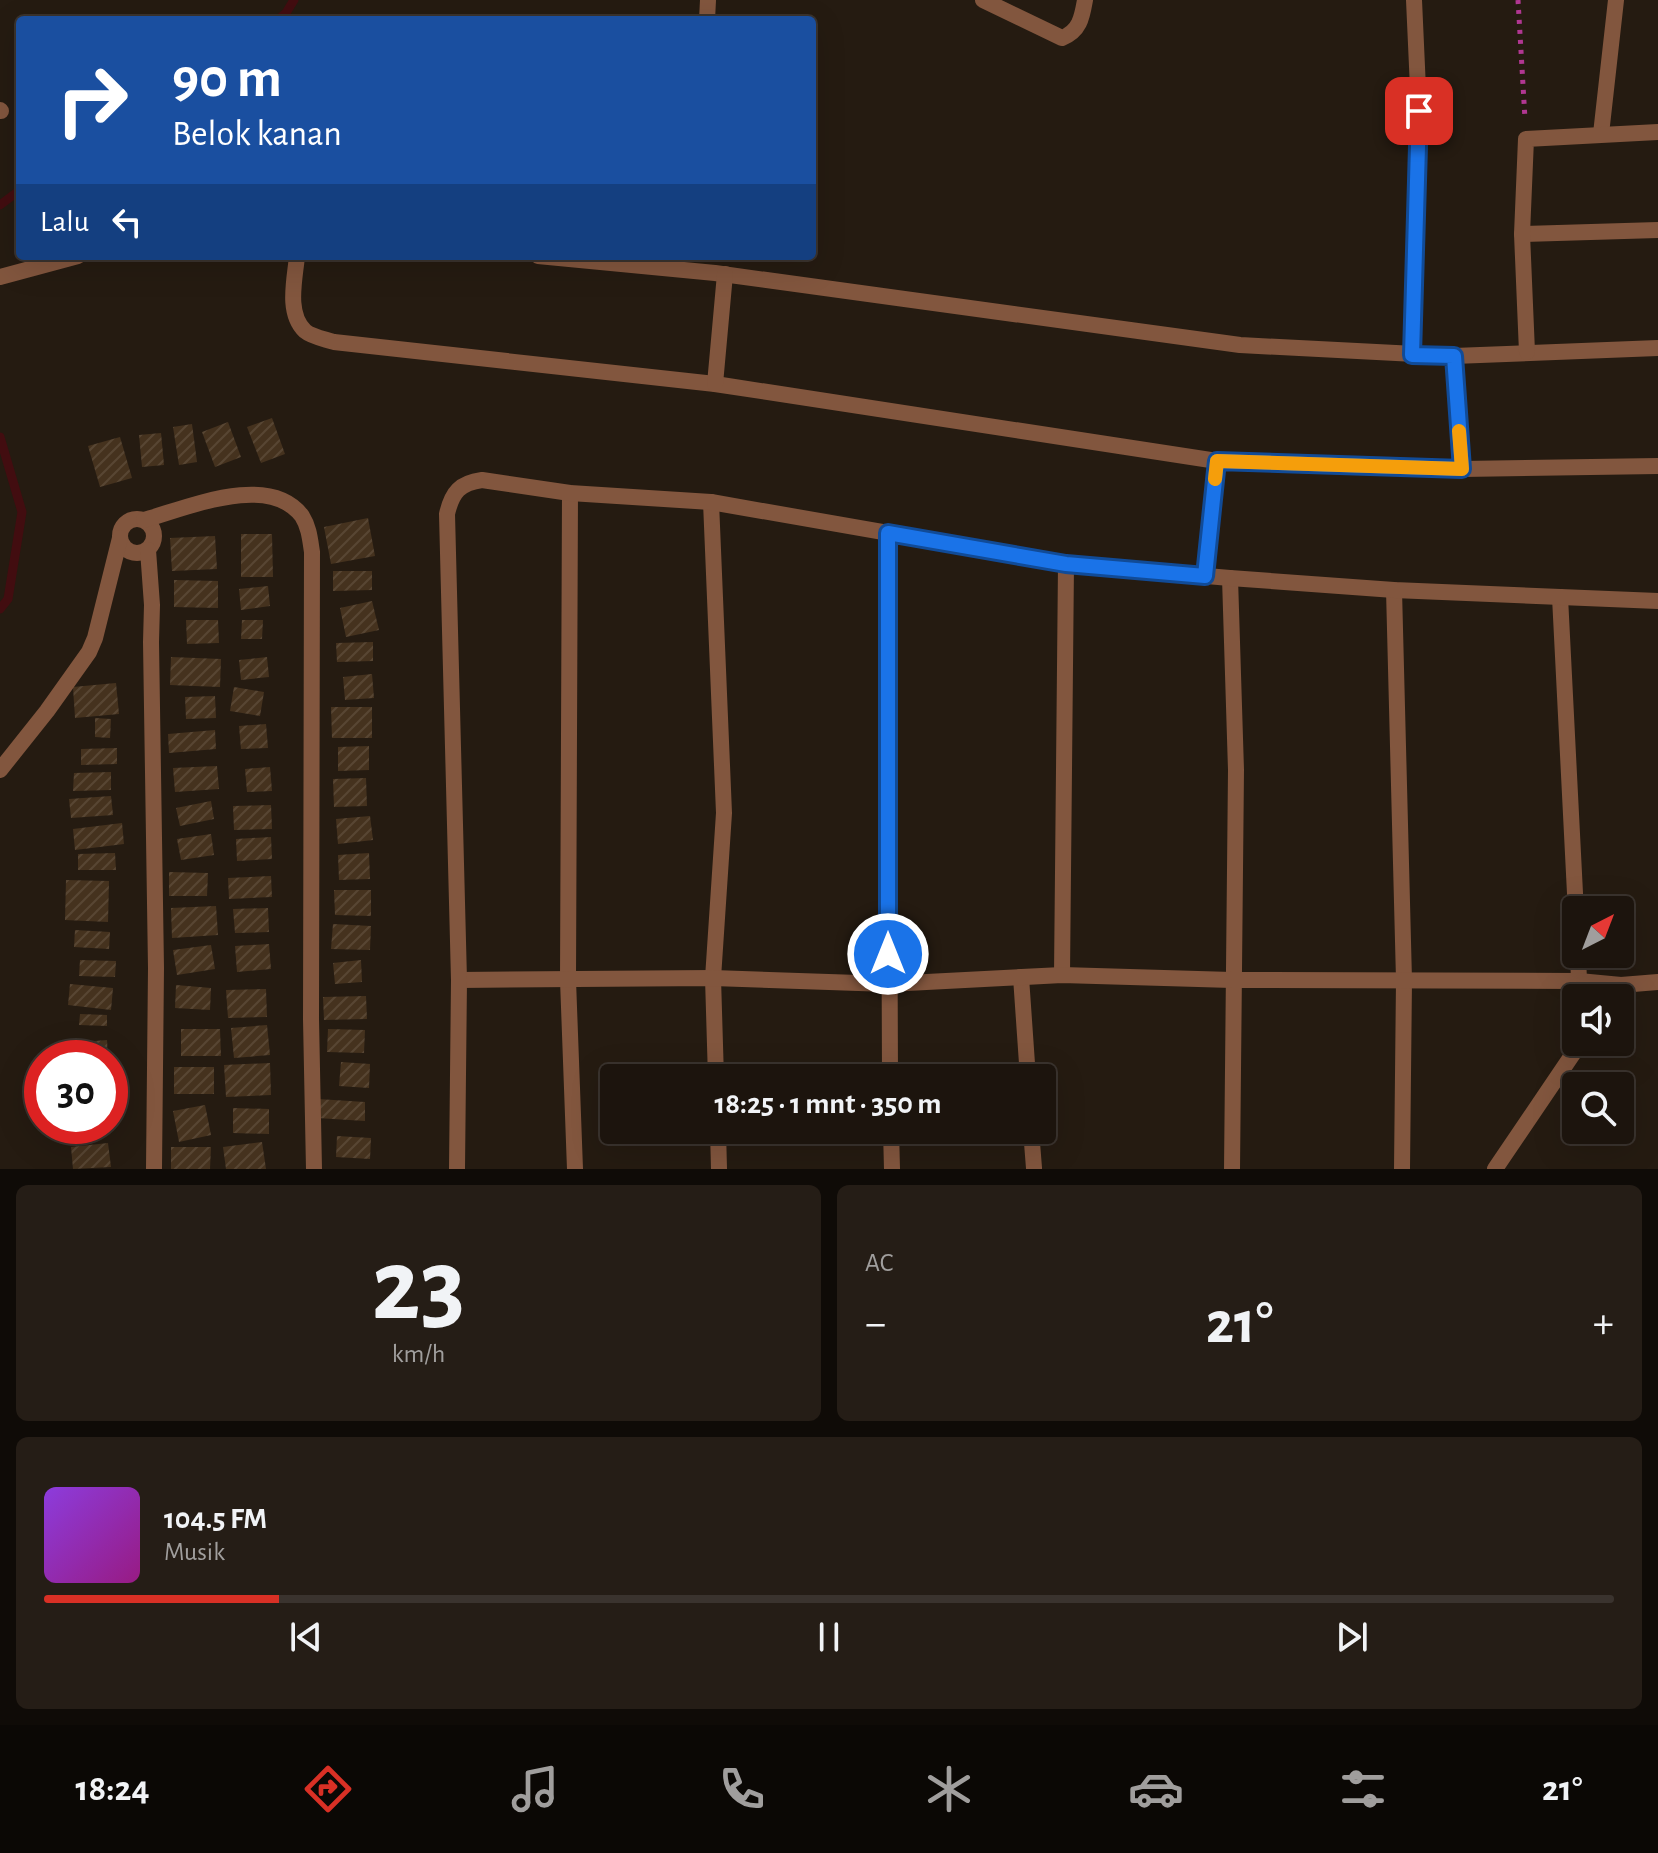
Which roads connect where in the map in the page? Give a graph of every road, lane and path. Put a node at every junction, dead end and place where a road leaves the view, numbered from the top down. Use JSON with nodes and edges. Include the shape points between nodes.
{"nodes":[{"id":1,"x":983,"y":0,"type":"edge"},
{"id":2,"x":1085,"y":0,"type":"edge"},
{"id":3,"x":1414,"y":0,"type":"edge"},
{"id":4,"x":1518,"y":0,"type":"edge"},
{"id":5,"x":1616,"y":0,"type":"edge"},
{"id":6,"x":1658,"y":132,"type":"edge"},
{"id":7,"x":1601,"y":134,"type":"junction"},
{"id":8,"x":1526,"y":139,"type":"junction"},
{"id":9,"x":1658,"y":230,"type":"edge"},
{"id":10,"x":1522,"y":234,"type":"junction"},
{"id":11,"x":63,"y":260,"type":"edge"},
{"id":12,"x":297,"y":260,"type":"edge"},
{"id":13,"x":598,"y":260,"type":"edge"},
{"id":14,"x":719,"y":268,"type":"edge"},
{"id":15,"x":2,"y":276,"type":"edge"},
{"id":16,"x":1658,"y":348,"type":"edge"},
{"id":17,"x":1527,"y":352,"type":"junction"},
{"id":18,"x":1412,"y":355,"type":"junction"},
{"id":19,"x":1454,"y":356,"type":"junction"},
{"id":20,"x":715,"y":384,"type":"junction"},
{"id":21,"x":1217,"y":461,"type":"junction"},
{"id":22,"x":1658,"y":466,"type":"edge"},
{"id":23,"x":1462,"y":469,"type":"junction"},
{"id":24,"x":570,"y":493,"type":"junction"},
{"id":25,"x":711,"y":502,"type":"junction"},
{"id":26,"x":144,"y":520,"type":"junction"},
{"id":27,"x":888,"y":533,"type":"junction"},
{"id":28,"x":120,"y":538,"type":"junction"},
{"id":29,"x":148,"y":550,"type":"junction"},
{"id":30,"x":1066,"y":564,"type":"junction"},
{"id":31,"x":1205,"y":576,"type":"junction"},
{"id":32,"x":1230,"y":578,"type":"junction"},
{"id":33,"x":1394,"y":590,"type":"junction"},
{"id":34,"x":1560,"y":597,"type":"junction"},
{"id":35,"x":1658,"y":601,"type":"edge"},
{"id":36,"x":0,"y":770,"type":"edge"},
{"id":37,"x":1575,"y":896,"type":"edge"},
{"id":38,"x":1579,"y":968,"type":"edge"},
{"id":39,"x":1062,"y":975,"type":"junction"},
{"id":40,"x":1021,"y":977,"type":"junction"},
{"id":41,"x":713,"y":978,"type":"junction"},
{"id":42,"x":459,"y":980,"type":"junction"},
{"id":43,"x":568,"y":980,"type":"junction"},
{"id":44,"x":1232,"y":980,"type":"junction"},
{"id":45,"x":1404,"y":980,"type":"junction"},
{"id":46,"x":1579,"y":981,"type":"junction"},
{"id":47,"x":1658,"y":982,"type":"edge"},
{"id":48,"x":888,"y":984,"type":"junction"},
{"id":49,"x":1590,"y":984,"type":"edge"},
{"id":50,"x":1634,"y":987,"type":"edge"},
{"id":51,"x":1572,"y":1056,"type":"edge"},
{"id":52,"x":716,"y":1064,"type":"edge"},
{"id":53,"x":890,"y":1064,"type":"edge"},
{"id":54,"x":1027,"y":1064,"type":"edge"},
{"id":55,"x":718,"y":1144,"type":"edge"},
{"id":56,"x":891,"y":1144,"type":"edge"},
{"id":57,"x":1032,"y":1144,"type":"edge"},
{"id":58,"x":1034,"y":1168,"type":"edge"},
{"id":59,"x":154,"y":1169,"type":"edge"},
{"id":60,"x":314,"y":1169,"type":"edge"},
{"id":61,"x":457,"y":1169,"type":"edge"},
{"id":62,"x":575,"y":1169,"type":"edge"},
{"id":63,"x":719,"y":1169,"type":"edge"},
{"id":64,"x":892,"y":1169,"type":"edge"},
{"id":65,"x":1232,"y":1169,"type":"edge"},
{"id":66,"x":1402,"y":1169,"type":"edge"},
{"id":67,"x":1495,"y":1169,"type":"edge"}],
"edges":[{"from":1,"to":2,"type":"street","via":[[1062,38],[1080,24]]},
{"from":3,"to":18,"type":"street","via":[[1419,111]]},
{"from":4,"to":8,"type":"path"},
{"from":5,"to":7,"type":"street"},
{"from":6,"to":7,"type":"street"},
{"from":7,"to":8,"type":"street"},
{"from":8,"to":10,"type":"street"},
{"from":9,"to":10,"type":"street"},
{"from":10,"to":17,"type":"street"},
{"from":11,"to":15,"type":"street"},
{"from":12,"to":20,"type":"street","via":[[294,306],[306,332],[317,337]]},
{"from":13,"to":14,"type":"street"},
{"from":14,"to":18,"type":"street","via":[[1240,345]]},
{"from":14,"to":20,"type":"street"},
{"from":16,"to":17,"type":"street"},
{"from":17,"to":19,"type":"street"},
{"from":18,"to":19,"type":"street"},
{"from":19,"to":23,"type":"street"},
{"from":20,"to":21,"type":"street"},
{"from":21,"to":23,"type":"street"},
{"from":21,"to":31,"type":"street"},
{"from":22,"to":23,"type":"street"},
{"from":24,"to":25,"type":"street"},
{"from":24,"to":42,"type":"street","via":[[469,482],[458,489],[447,514]]},
{"from":24,"to":43,"type":"street"},
{"from":25,"to":27,"type":"street"},
{"from":25,"to":41,"type":"street","via":[[724,813]]},
{"from":26,"to":28,"type":"street","via":[[127,522]]},
{"from":26,"to":29,"type":"street","via":[[155,534]]},
{"from":26,"to":60,"type":"street","via":[[256,493],[293,507],[309,533]]},
{"from":27,"to":30,"type":"street"},
{"from":27,"to":48,"type":"street"},
{"from":28,"to":29,"type":"street","via":[[131,552]]},
{"from":28,"to":36,"type":"street","via":[[89,652]]},
{"from":29,"to":59,"type":"street"},
{"from":30,"to":31,"type":"street"},
{"from":30,"to":39,"type":"street"},
{"from":31,"to":32,"type":"street"},
{"from":32,"to":33,"type":"street"},
{"from":32,"to":44,"type":"street","via":[[1236,770]]},
{"from":33,"to":34,"type":"street"},
{"from":33,"to":45,"type":"street"},
{"from":34,"to":35,"type":"street"},
{"from":34,"to":37,"type":"street"},
{"from":38,"to":46,"type":"street"},
{"from":39,"to":40,"type":"street"},
{"from":39,"to":44,"type":"street"},
{"from":40,"to":48,"type":"street"},
{"from":40,"to":54,"type":"street"},
{"from":41,"to":43,"type":"street"},
{"from":41,"to":48,"type":"street"},
{"from":41,"to":52,"type":"street"},
{"from":42,"to":43,"type":"street"},
{"from":42,"to":61,"type":"street"},
{"from":43,"to":62,"type":"street"},
{"from":44,"to":45,"type":"street"},
{"from":44,"to":65,"type":"street"},
{"from":45,"to":46,"type":"street"},
{"from":45,"to":66,"type":"street"},
{"from":46,"to":49,"type":"street"},
{"from":47,"to":50,"type":"street"},
{"from":48,"to":53,"type":"street"},
{"from":51,"to":67,"type":"street"},
{"from":55,"to":63,"type":"street"},
{"from":56,"to":64,"type":"street"},
{"from":57,"to":58,"type":"street"}]}
